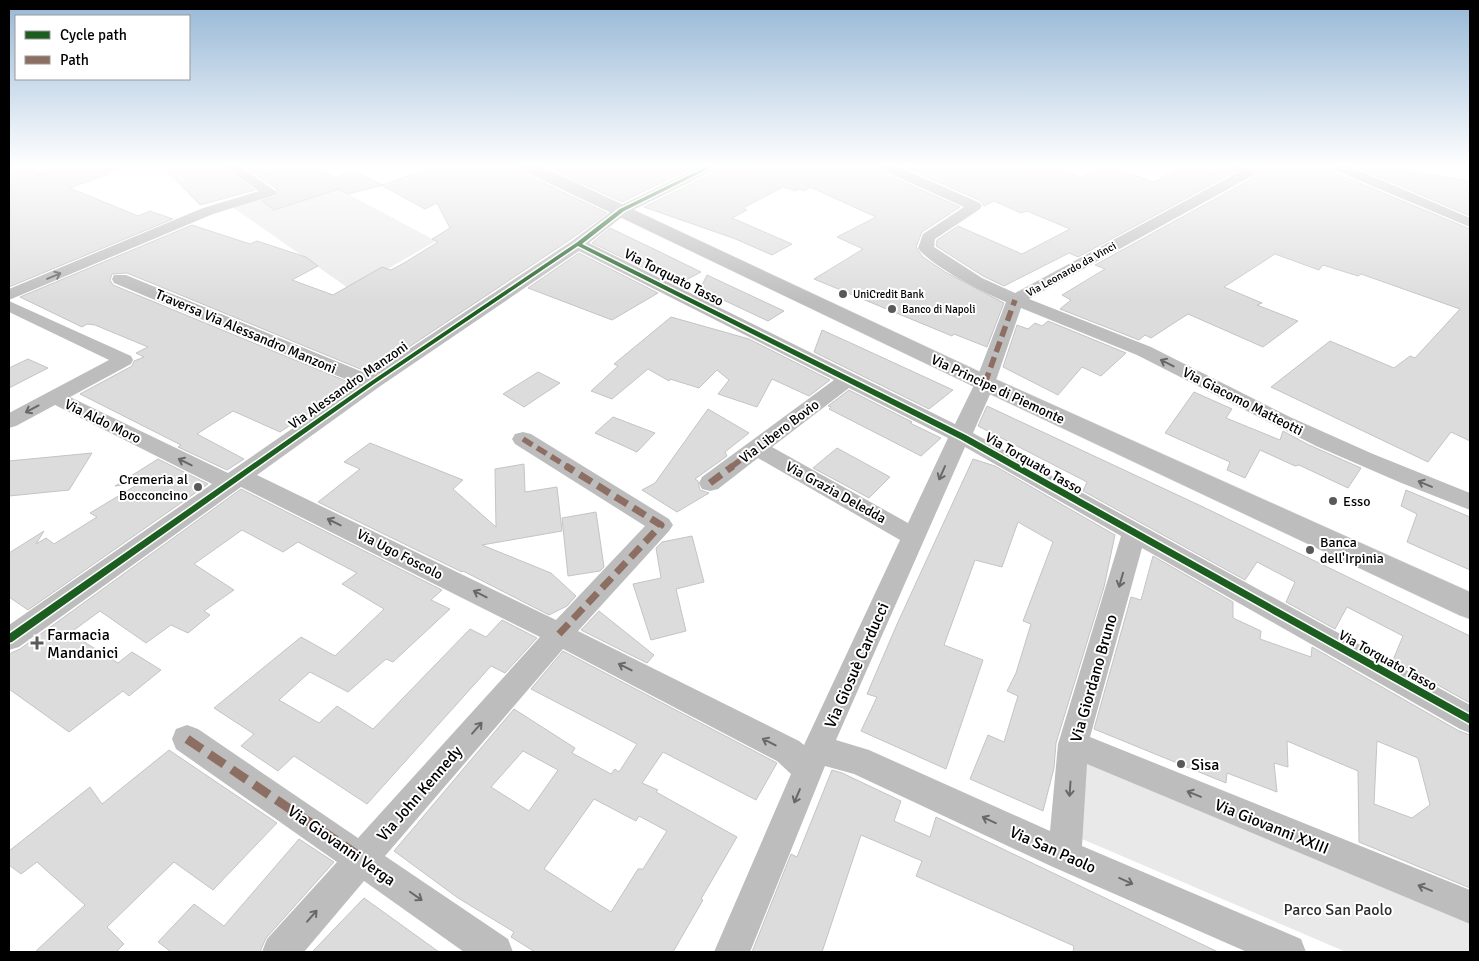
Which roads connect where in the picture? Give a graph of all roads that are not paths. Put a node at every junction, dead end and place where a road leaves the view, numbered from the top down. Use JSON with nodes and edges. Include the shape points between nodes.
{"nodes":[{"id":1,"x":206,"y":212,"type":"edge"},
{"id":2,"x":620,"y":212,"type":"edge"},
{"id":3,"x":626,"y":212,"type":"edge"},
{"id":4,"x":966,"y":212,"type":"edge"},
{"id":5,"x":1176,"y":212,"type":"edge"},
{"id":6,"x":1444,"y":212,"type":"edge"},
{"id":7,"x":1470,"y":223,"type":"edge"},
{"id":8,"x":578,"y":244,"type":"junction"},
{"id":9,"x":120,"y":279,"type":"dead end"},
{"id":10,"x":9,"y":295,"type":"edge"},
{"id":11,"x":1015,"y":300,"type":"junction"},
{"id":12,"x":9,"y":306,"type":"edge"},
{"id":13,"x":848,"y":379,"type":"junction"},
{"id":14,"x":985,"y":383,"type":"junction"},
{"id":15,"x":372,"y":384,"type":"junction"},
{"id":16,"x":55,"y":397,"type":"junction"},
{"id":17,"x":9,"y":421,"type":"edge"},
{"id":18,"x":963,"y":437,"type":"junction"},
{"id":19,"x":523,"y":439,"type":"dead end"},
{"id":20,"x":757,"y":448,"type":"junction"},
{"id":21,"x":234,"y":480,"type":"junction"},
{"id":22,"x":710,"y":483,"type":"dead end"},
{"id":23,"x":1470,"y":502,"type":"edge"},
{"id":24,"x":1134,"y":534,"type":"junction"},
{"id":25,"x":914,"y":537,"type":"junction"},
{"id":26,"x":1470,"y":606,"type":"edge"},
{"id":27,"x":13,"y":631,"type":"edge"},
{"id":28,"x":559,"y":634,"type":"junction"},
{"id":29,"x":1470,"y":720,"type":"edge"},
{"id":30,"x":187,"y":739,"type":"dead end"},
{"id":31,"x":1073,"y":744,"type":"junction"},
{"id":32,"x":813,"y":760,"type":"junction"},
{"id":33,"x":1065,"y":855,"type":"junction"},
{"id":34,"x":362,"y":858,"type":"junction"},
{"id":35,"x":1470,"y":907,"type":"edge"},
{"id":36,"x":280,"y":952,"type":"edge"},
{"id":37,"x":495,"y":952,"type":"edge"},
{"id":38,"x":732,"y":952,"type":"edge"},
{"id":39,"x":1288,"y":952,"type":"edge"}],
"edges":[{"from":10,"to":1,"type":"street","one_way":true},
{"from":2,"to":8,"type":"street","name":"Via Alessandro Manzoni"},
{"from":3,"to":14,"type":"main road","name":"Via Principe di Piemonte"},
{"from":4,"to":11,"type":"street","name":"Via Giacomo Matteotti","via":[[928,237],[926,248],[964,275]]},
{"from":5,"to":11,"type":"street","name":"Via Leonardo da Vinci"},
{"from":6,"to":7,"type":"street"},
{"from":8,"to":13,"type":"street","name":"Via Torquato Tasso"},
{"from":8,"to":15,"type":"street","name":"Via Alessandro Manzoni"},
{"from":9,"to":15,"type":"street","name":"Traversa Via Alessandro Manzoni"},
{"from":11,"to":14,"type":"street"},
{"from":23,"to":11,"type":"street","name":"Via Giacomo Matteotti","one_way":true,"via":[[1302,431],[1143,351]]},
{"from":12,"to":16,"type":"street","name":"Via Aldo Moro","via":[[124,360]]},
{"from":13,"to":18,"type":"street","name":"Via Torquato Tasso"},
{"from":13,"to":20,"type":"street","name":"Via Libero Bovio"},
{"from":14,"to":18,"type":"street","name":"Via Giosuè Carducci","via":[[962,432]]},
{"from":14,"to":26,"type":"main road","name":"Via Principe di Piemonte"},
{"from":15,"to":21,"type":"street","name":"Via Alessandro Manzoni"},
{"from":16,"to":17,"type":"street","one_way":true},
{"from":21,"to":16,"type":"street","name":"Via Aldo Moro","one_way":true},
{"from":18,"to":24,"type":"street","name":"Via Torquato Tasso"},
{"from":18,"to":25,"type":"street","name":"Via Giosuè Carducci","one_way":true,"via":[[956,444]]},
{"from":19,"to":28,"type":"street","via":[[662,525]]},
{"from":20,"to":22,"type":"street","name":"Via Libero Bovio"},
{"from":20,"to":25,"type":"street","name":"Via Grazia Deledda"},
{"from":21,"to":27,"type":"street","name":"Via Alessandro Manzoni"},
{"from":28,"to":21,"type":"street","name":"Via Ugo Foscolo","one_way":true},
{"from":24,"to":29,"type":"street","name":"Via Torquato Tasso"},
{"from":24,"to":31,"type":"street","name":"Via Giordano Bruno","one_way":true},
{"from":25,"to":32,"type":"street","name":"Via Giosuè Carducci"},
{"from":32,"to":28,"type":"street","name":"Via Ugo Foscolo","one_way":true,"via":[[788,751]]},
{"from":34,"to":28,"type":"street","name":"Via John Kennedy","one_way":true},
{"from":30,"to":34,"type":"street","name":"Via Giovanni Verga"},
{"from":31,"to":33,"type":"street","name":"Via Giordano Bruno","one_way":true},
{"from":35,"to":31,"type":"street","name":"Via Giovanni XXIII","one_way":true},
{"from":33,"to":32,"type":"street","name":"Via San Paolo","one_way":true,"via":[[858,760]]},
{"from":32,"to":38,"type":"street","name":"Via Giosuè Carducci","one_way":true},
{"from":33,"to":39,"type":"street","name":"Via San Paolo","one_way":true},
{"from":36,"to":34,"type":"street","name":"Via John Kennedy","one_way":true},
{"from":34,"to":37,"type":"street","name":"Via Giovanni Verga","one_way":true}]}
